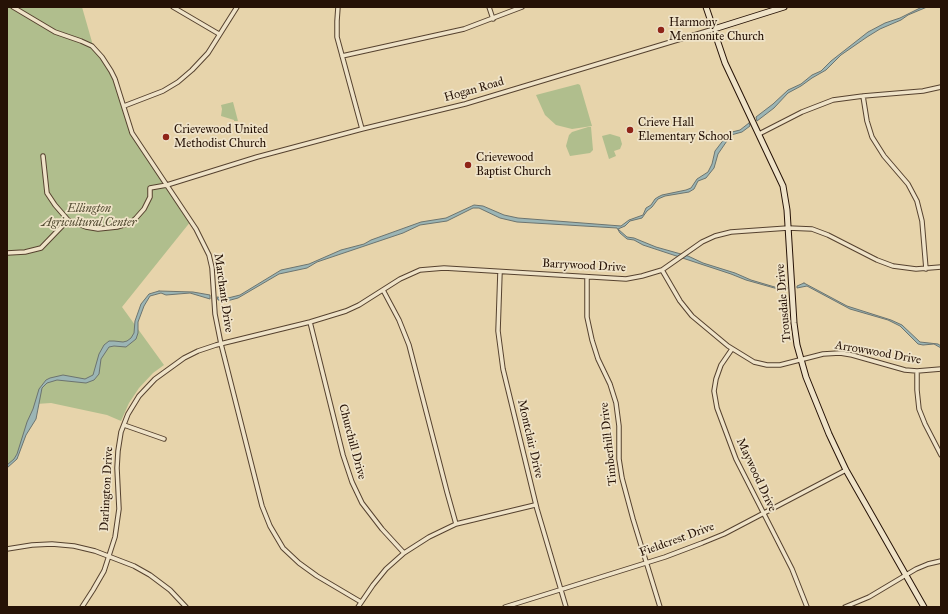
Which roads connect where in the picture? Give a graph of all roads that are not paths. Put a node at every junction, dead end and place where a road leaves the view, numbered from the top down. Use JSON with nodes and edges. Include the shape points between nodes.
{"nodes":[{"id":1,"x":13,"y":7,"type":"edge"},
{"id":2,"x":173,"y":7,"type":"edge"},
{"id":3,"x":237,"y":7,"type":"edge"},
{"id":4,"x":338,"y":7,"type":"edge"},
{"id":5,"x":489,"y":7,"type":"edge"},
{"id":6,"x":522,"y":7,"type":"edge"},
{"id":7,"x":706,"y":7,"type":"edge"},
{"id":8,"x":784,"y":7,"type":"edge"},
{"id":9,"x":493,"y":19,"type":"junction"},
{"id":10,"x":714,"y":30,"type":"junction"},
{"id":11,"x":220,"y":34,"type":"junction"},
{"id":12,"x":342,"y":56,"type":"junction"},
{"id":13,"x":941,"y":87,"type":"edge"},
{"id":14,"x":863,"y":96,"type":"junction"},
{"id":15,"x":124,"y":106,"type":"junction"},
{"id":16,"x":362,"y":129,"type":"junction"},
{"id":17,"x":759,"y":134,"type":"junction"},
{"id":18,"x":43,"y":156,"type":"dead end"},
{"id":19,"x":167,"y":185,"type":"junction"},
{"id":20,"x":68,"y":220,"type":"junction"},
{"id":21,"x":788,"y":228,"type":"junction"},
{"id":22,"x":7,"y":253,"type":"edge"},
{"id":23,"x":941,"y":267,"type":"edge"},
{"id":24,"x":926,"y":269,"type":"junction"},
{"id":25,"x":662,"y":270,"type":"junction"},
{"id":26,"x":500,"y":272,"type":"junction"},
{"id":27,"x":587,"y":277,"type":"junction"},
{"id":28,"x":383,"y":290,"type":"junction"},
{"id":29,"x":310,"y":322,"type":"junction"},
{"id":30,"x":221,"y":344,"type":"junction"},
{"id":31,"x":732,"y":349,"type":"junction"},
{"id":32,"x":800,"y":360,"type":"junction"},
{"id":33,"x":941,"y":369,"type":"edge"},
{"id":34,"x":917,"y":371,"type":"junction"},
{"id":35,"x":124,"y":425,"type":"junction"},
{"id":36,"x":164,"y":439,"type":"dead end"},
{"id":37,"x":941,"y":455,"type":"edge"},
{"id":38,"x":846,"y":470,"type":"junction"},
{"id":39,"x":536,"y":505,"type":"junction"},
{"id":40,"x":763,"y":514,"type":"junction"},
{"id":41,"x":456,"y":524,"type":"junction"},
{"id":42,"x":7,"y":549,"type":"edge"},
{"id":43,"x":404,"y":553,"type":"junction"},
{"id":44,"x":110,"y":556,"type":"junction"},
{"id":45,"x":941,"y":561,"type":"edge"},
{"id":46,"x":647,"y":562,"type":"junction"},
{"id":47,"x":906,"y":574,"type":"junction"},
{"id":48,"x":561,"y":589,"type":"junction"},
{"id":49,"x":361,"y":602,"type":"junction"},
{"id":50,"x":82,"y":607,"type":"edge"},
{"id":51,"x":186,"y":607,"type":"edge"},
{"id":52,"x":358,"y":607,"type":"edge"},
{"id":53,"x":505,"y":607,"type":"edge"},
{"id":54,"x":566,"y":607,"type":"edge"},
{"id":55,"x":660,"y":607,"type":"edge"},
{"id":56,"x":807,"y":607,"type":"edge"},
{"id":57,"x":846,"y":607,"type":"edge"},
{"id":58,"x":924,"y":607,"type":"edge"}],
"edges":[{"from":1,"to":15,"type":"street","name":"Marchant Drive","via":[[47,28],[84,42],[94,49],[111,71]]},
{"from":2,"to":11,"type":"street"},
{"from":3,"to":11,"type":"street"},
{"from":4,"to":12,"type":"street","via":[[337,28]]},
{"from":5,"to":9,"type":"street"},
{"from":6,"to":9,"type":"street"},
{"from":7,"to":10,"type":"street","name":"Trousdale Drive"},
{"from":8,"to":10,"type":"street","name":"Hogan Road"},
{"from":9,"to":12,"type":"street","via":[[451,33]]},
{"from":10,"to":16,"type":"street","name":"Hogan Road","via":[[465,104]]},
{"from":10,"to":17,"type":"street","name":"Trousdale Drive","via":[[725,63]]},
{"from":11,"to":15,"type":"street","via":[[201,61],[178,82],[159,94]]},
{"from":12,"to":16,"type":"street"},
{"from":13,"to":14,"type":"street","via":[[918,92]]},
{"from":14,"to":17,"type":"street","via":[[833,100]]},
{"from":14,"to":24,"type":"street","via":[[872,137],[908,184],[917,201],[923,224]]},
{"from":15,"to":19,"type":"street","name":"Marchant Drive","via":[[130,130]]},
{"from":16,"to":19,"type":"street","name":"Hogan Road","via":[[257,157]]},
{"from":17,"to":21,"type":"street","name":"Trousdale Drive","via":[[783,186]]},
{"from":18,"to":20,"type":"street","via":[[47,193]]},
{"from":19,"to":20,"type":"street","name":"Hogan Road","via":[[150,188],[150,198],[144,209],[126,224],[94,229]]},
{"from":19,"to":30,"type":"street","name":"Marchant Drive","via":[[199,234],[209,255],[213,272],[214,308]]},
{"from":20,"to":22,"type":"street","via":[[41,248]]},
{"from":21,"to":24,"type":"street","name":"Barrywood Drive","via":[[816,230],[893,266]]},
{"from":21,"to":25,"type":"street","name":"Barrywood Drive","via":[[726,233],[707,240]]},
{"from":21,"to":32,"type":"street","name":"Trousdale Drive","via":[[794,323]]},
{"from":23,"to":24,"type":"street","name":"Barrywood Drive"},
{"from":25,"to":27,"type":"street","name":"Barrywood Drive","via":[[626,279]]},
{"from":25,"to":31,"type":"street","name":"Arrowwood Drive","via":[[688,312]]},
{"from":26,"to":27,"type":"street","name":"Barrywood Drive"},
{"from":26,"to":28,"type":"street","name":"Barrywood Drive","via":[[423,269]]},
{"from":26,"to":39,"type":"street","name":"Montclair Drive","via":[[499,346]]},
{"from":27,"to":46,"type":"street","name":"Timberhill Drive","via":[[589,328],[598,359],[616,401],[622,478]]},
{"from":28,"to":29,"type":"street","name":"Barrywood Drive","via":[[346,311]]},
{"from":28,"to":41,"type":"street","via":[[409,345]]},
{"from":29,"to":30,"type":"street","name":"Barrywood Drive"},
{"from":29,"to":43,"type":"street","name":"Churchill Drive","via":[[352,482],[370,514]]},
{"from":30,"to":35,"type":"street","name":"Darlington Drive","via":[[184,358],[155,379],[137,399]]},
{"from":30,"to":49,"type":"street","name":"Marchant Drive","via":[[262,506],[272,530],[287,552],[299,563]]},
{"from":31,"to":32,"type":"street","name":"Arrowwood Drive","via":[[763,364],[780,365]]},
{"from":31,"to":40,"type":"street","name":"Maywood Drive","via":[[717,376],[715,397],[736,460]]},
{"from":32,"to":34,"type":"street","name":"Arrowwood Drive","via":[[826,354],[852,355],[900,369]]},
{"from":32,"to":38,"type":"street","name":"Trousdale Drive","via":[[828,434]]},
{"from":33,"to":34,"type":"street","name":"Arrowwood Drive"},
{"from":34,"to":37,"type":"street","via":[[919,409]]},
{"from":35,"to":36,"type":"street"},
{"from":35,"to":44,"type":"street","name":"Darlington Drive","via":[[120,436],[118,459],[117,526]]},
{"from":38,"to":40,"type":"street","name":"Fieldcrest Drive"},
{"from":38,"to":47,"type":"street","name":"Trousdale Drive"},
{"from":39,"to":41,"type":"street"},
{"from":39,"to":48,"type":"street","name":"Montclair Drive"},
{"from":40,"to":46,"type":"street","name":"Fieldcrest Drive","via":[[709,541]]},
{"from":40,"to":56,"type":"street","name":"Maywood Drive","via":[[792,569]]},
{"from":41,"to":43,"type":"street"},
{"from":42,"to":44,"type":"street","via":[[32,544],[58,544],[81,547]]},
{"from":43,"to":49,"type":"street","via":[[379,577]]},
{"from":44,"to":50,"type":"street","name":"Darlington Drive","via":[[100,580]]},
{"from":44,"to":51,"type":"street","via":[[155,578],[173,592]]},
{"from":45,"to":47,"type":"street"},
{"from":46,"to":48,"type":"street","name":"Fieldcrest Drive"},
{"from":46,"to":55,"type":"street","name":"Timberhill Drive"},
{"from":47,"to":57,"type":"street"},
{"from":47,"to":58,"type":"street","name":"Trousdale Drive"},
{"from":48,"to":53,"type":"street","name":"Fieldcrest Drive"},
{"from":48,"to":54,"type":"street","name":"Montclair Drive"},
{"from":49,"to":52,"type":"street"}]}
